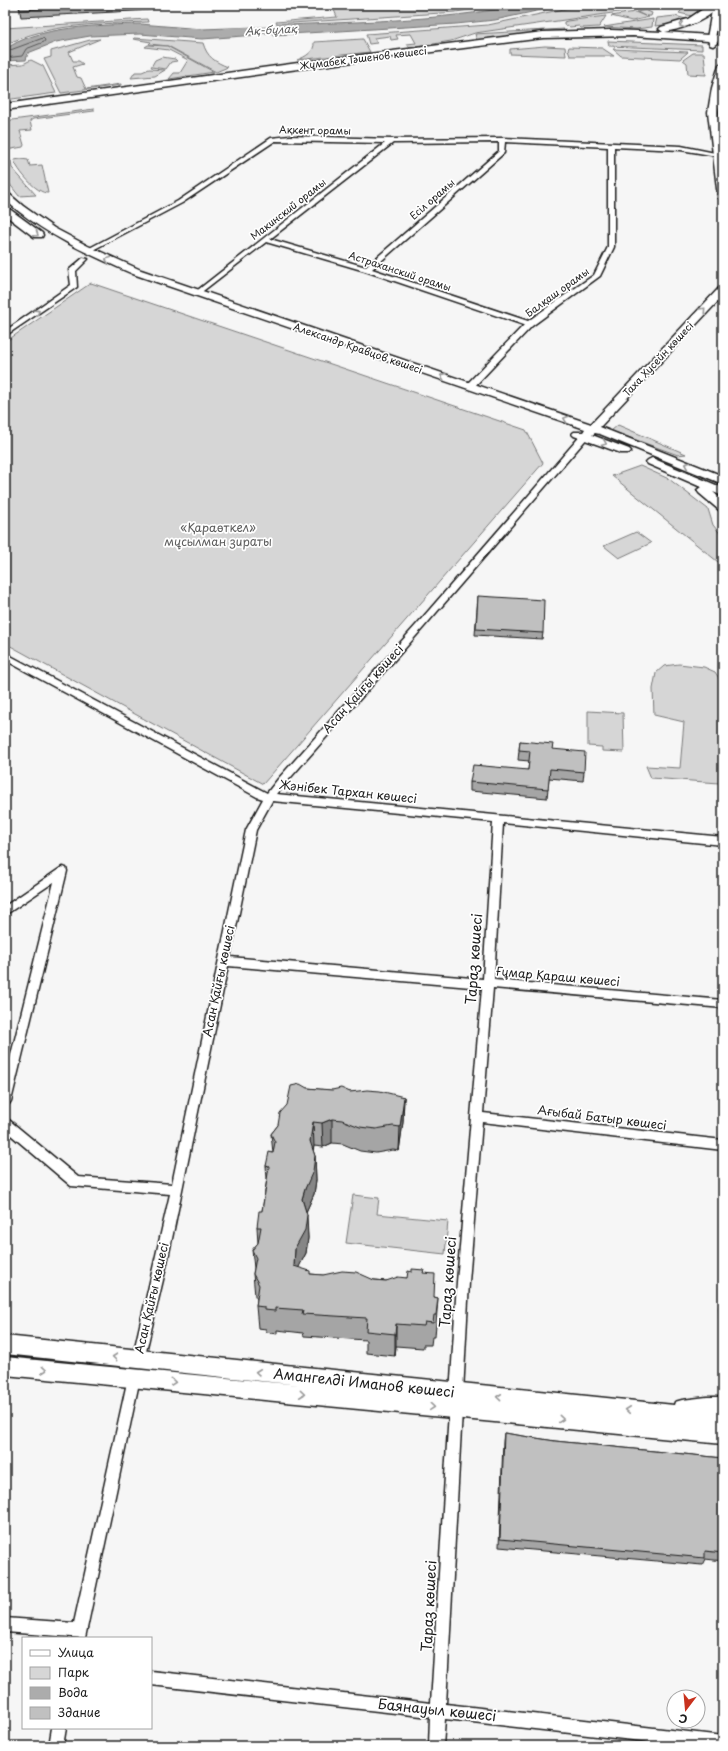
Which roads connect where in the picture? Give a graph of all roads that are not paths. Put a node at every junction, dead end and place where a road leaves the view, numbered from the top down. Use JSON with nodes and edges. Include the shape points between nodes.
{"nodes":[{"id":1,"x":716,"y":5,"type":"edge"},
{"id":2,"x":637,"y":32,"type":"junction"},
{"id":3,"x":720,"y":40,"type":"edge"},
{"id":4,"x":723,"y":65,"type":"edge"},
{"id":5,"x":5,"y":107,"type":"edge"},
{"id":6,"x":5,"y":112,"type":"edge"},
{"id":7,"x":502,"y":140,"type":"junction"},
{"id":8,"x":391,"y":141,"type":"junction"},
{"id":9,"x":611,"y":146,"type":"junction"},
{"id":10,"x":717,"y":154,"type":"junction"},
{"id":11,"x":5,"y":195,"type":"edge"},
{"id":12,"x":723,"y":197,"type":"edge"},
{"id":13,"x":5,"y":210,"type":"edge"},
{"id":14,"x":265,"y":240,"type":"junction"},
{"id":15,"x":86,"y":255,"type":"junction"},
{"id":16,"x":367,"y":270,"type":"junction"},
{"id":17,"x":723,"y":290,"type":"edge"},
{"id":18,"x":197,"y":293,"type":"junction"},
{"id":19,"x":529,"y":324,"type":"junction"},
{"id":20,"x":5,"y":334,"type":"edge"},
{"id":21,"x":470,"y":386,"type":"junction"},
{"id":22,"x":588,"y":432,"type":"junction"},
{"id":23,"x":676,"y":471,"type":"junction"},
{"id":24,"x":723,"y":480,"type":"edge"},
{"id":25,"x":723,"y":492,"type":"edge"},
{"id":26,"x":723,"y":507,"type":"edge"},
{"id":27,"x":5,"y":656,"type":"edge"},
{"id":28,"x":267,"y":797,"type":"junction"},
{"id":29,"x":498,"y":820,"type":"junction"},
{"id":30,"x":723,"y":841,"type":"edge"},
{"id":31,"x":5,"y":911,"type":"edge"},
{"id":32,"x":223,"y":961,"type":"junction"},
{"id":33,"x":488,"y":984,"type":"junction"},
{"id":34,"x":723,"y":1004,"type":"edge"},
{"id":35,"x":5,"y":1101,"type":"edge"},
{"id":36,"x":478,"y":1117,"type":"junction"},
{"id":37,"x":5,"y":1123,"type":"edge"},
{"id":38,"x":723,"y":1145,"type":"edge"},
{"id":39,"x":175,"y":1189,"type":"junction"},
{"id":40,"x":5,"y":1345,"type":"edge"},
{"id":41,"x":138,"y":1360,"type":"junction"},
{"id":42,"x":5,"y":1366,"type":"edge"},
{"id":43,"x":134,"y":1378,"type":"junction"},
{"id":44,"x":456,"y":1401,"type":"junction"},
{"id":45,"x":723,"y":1406,"type":"edge"},
{"id":46,"x":658,"y":1413,"type":"junction"},
{"id":47,"x":723,"y":1419,"type":"edge"},
{"id":48,"x":723,"y":1434,"type":"edge"},
{"id":49,"x":5,"y":1625,"type":"edge"},
{"id":50,"x":79,"y":1634,"type":"edge"},
{"id":51,"x":152,"y":1678,"type":"edge"},
{"id":52,"x":438,"y":1710,"type":"junction"},
{"id":53,"x":59,"y":1729,"type":"edge"},
{"id":54,"x":723,"y":1742,"type":"edge"},
{"id":55,"x":56,"y":1746,"type":"edge"},
{"id":56,"x":436,"y":1746,"type":"edge"}],
"edges":[{"from":1,"to":2,"type":"main road","one_way":true,"via":[[697,20],[666,29]]},
{"from":1,"to":3,"type":"main road"},
{"from":2,"to":3,"type":"main road","name":"Жұмабек Тәшенов көшесі"},
{"from":2,"to":5,"type":"main road","name":"Жұмабек Тәшенов көшесі","via":[[543,35]]},
{"from":3,"to":6,"type":"main road","name":"Жұмабек Тәшенов көшесі","via":[[619,37],[543,41]]},
{"from":4,"to":10,"type":"main road","via":[[716,88],[713,112]]},
{"from":7,"to":8,"type":"street","name":"Ақкент орамы"},
{"from":7,"to":9,"type":"street"},
{"from":7,"to":16,"type":"street","name":"Есіл орамы","via":[[502,152]]},
{"from":8,"to":14,"type":"street","name":"Макинский орамы"},
{"from":8,"to":15,"type":"street","name":"Ақкент орамы","via":[[272,139],[180,202]]},
{"from":9,"to":10,"type":"street","via":[[681,148]]},
{"from":9,"to":19,"type":"street","name":"Балқаш орамы","via":[[611,247],[597,276]]},
{"from":10,"to":12,"type":"main road"},
{"from":11,"to":15,"type":"main road","name":"Александр Кравцов көшесі","via":[[48,230]]},
{"from":13,"to":15,"type":"main road","name":"Александр Кравцов көшесі","one_way":true,"via":[[39,236]]},
{"from":14,"to":16,"type":"street","name":"Астраханский орамы"},
{"from":14,"to":18,"type":"street","name":"Макинский орамы"},
{"from":18,"to":15,"type":"main road","name":"Александр Кравцов көшесі","one_way":true},
{"from":20,"to":15,"type":"street","one_way":true,"via":[[75,286],[72,270]]},
{"from":15,"to":22,"type":"main road","name":"Александр Кравцов көшесі","via":[[164,289]]},
{"from":16,"to":19,"type":"street","name":"Астраханский орамы"},
{"from":22,"to":17,"type":"main road","name":"Таха Хусейн көшесі","one_way":true},
{"from":21,"to":18,"type":"main road","name":"Александр Кравцов көшесі","one_way":true},
{"from":19,"to":21,"type":"street","name":"Балқаш орамы"},
{"from":22,"to":21,"type":"main road","name":"Александр Кравцов көшесі","one_way":true},
{"from":22,"to":23,"type":"main road","name":"Александр Кравцов көшесі","one_way":true},
{"from":24,"to":22,"type":"main road","name":"Александр Кравцов көшесі","one_way":true},
{"from":22,"to":28,"type":"street","name":"Асан Қайғы көшесі"},
{"from":23,"to":25,"type":"main road","name":"Александр Кравцов көшесі"},
{"from":23,"to":26,"type":"main road"},
{"from":27,"to":28,"type":"street","name":"Жәнібек Тархан көшесі"},
{"from":28,"to":29,"type":"street","name":"Жәнібек Тархан көшесі"},
{"from":28,"to":32,"type":"street","name":"Асан Қайғы көшесі","via":[[251,830]]},
{"from":29,"to":30,"type":"street","name":"Жәнібек Тархан көшесі"},
{"from":29,"to":33,"type":"street","name":"Тараз көшесі"},
{"from":31,"to":35,"type":"street","via":[[62,871]]},
{"from":32,"to":33,"type":"street","name":"Ғұмар Қараш көшесі"},
{"from":32,"to":39,"type":"street","name":"Асан Қайғы көшесі"},
{"from":33,"to":34,"type":"street","name":"Ғұмар Қараш көшесі"},
{"from":33,"to":36,"type":"street","name":"Тараз көшесі"},
{"from":36,"to":38,"type":"street","name":"Ағыбай Батыр көшесі"},
{"from":36,"to":44,"type":"street","name":"Тараз көшесі","via":[[466,1239]]},
{"from":37,"to":39,"type":"street","via":[[75,1182]]},
{"from":39,"to":41,"type":"street","name":"Асан Қайғы көшесі"},
{"from":41,"to":40,"type":"main road","name":"Амангелді Иманов көшесі","one_way":true},
{"from":41,"to":43,"type":"main road","name":"Асан Қайғы көшесі"},
{"from":44,"to":41,"type":"main road","name":"Амангелді Иманов көшесі","one_way":true},
{"from":42,"to":43,"type":"main road","name":"Амангелді Иманов көшесі","one_way":true},
{"from":43,"to":44,"type":"main road","name":"Амангелді Иманов көшесі","one_way":true},
{"from":43,"to":50,"type":"street","name":"Асан Қайғы көшесі"},
{"from":46,"to":44,"type":"main road","name":"Амангелді Иманов көшесі","one_way":true},
{"from":44,"to":48,"type":"main road","name":"Амангелді Иманов көшесі","one_way":true},
{"from":44,"to":52,"type":"street","name":"Тараз көшесі"},
{"from":45,"to":46,"type":"main road"},
{"from":46,"to":47,"type":"main road","name":"Амангелді Иманов көшесі"},
{"from":49,"to":50,"type":"street"},
{"from":51,"to":52,"type":"street","name":"Баянауыл көшесі"},
{"from":52,"to":54,"type":"street","name":"Баянауыл көшесі"},
{"from":52,"to":56,"type":"street","name":"Тараз көшесі"},
{"from":53,"to":55,"type":"street"}]}
